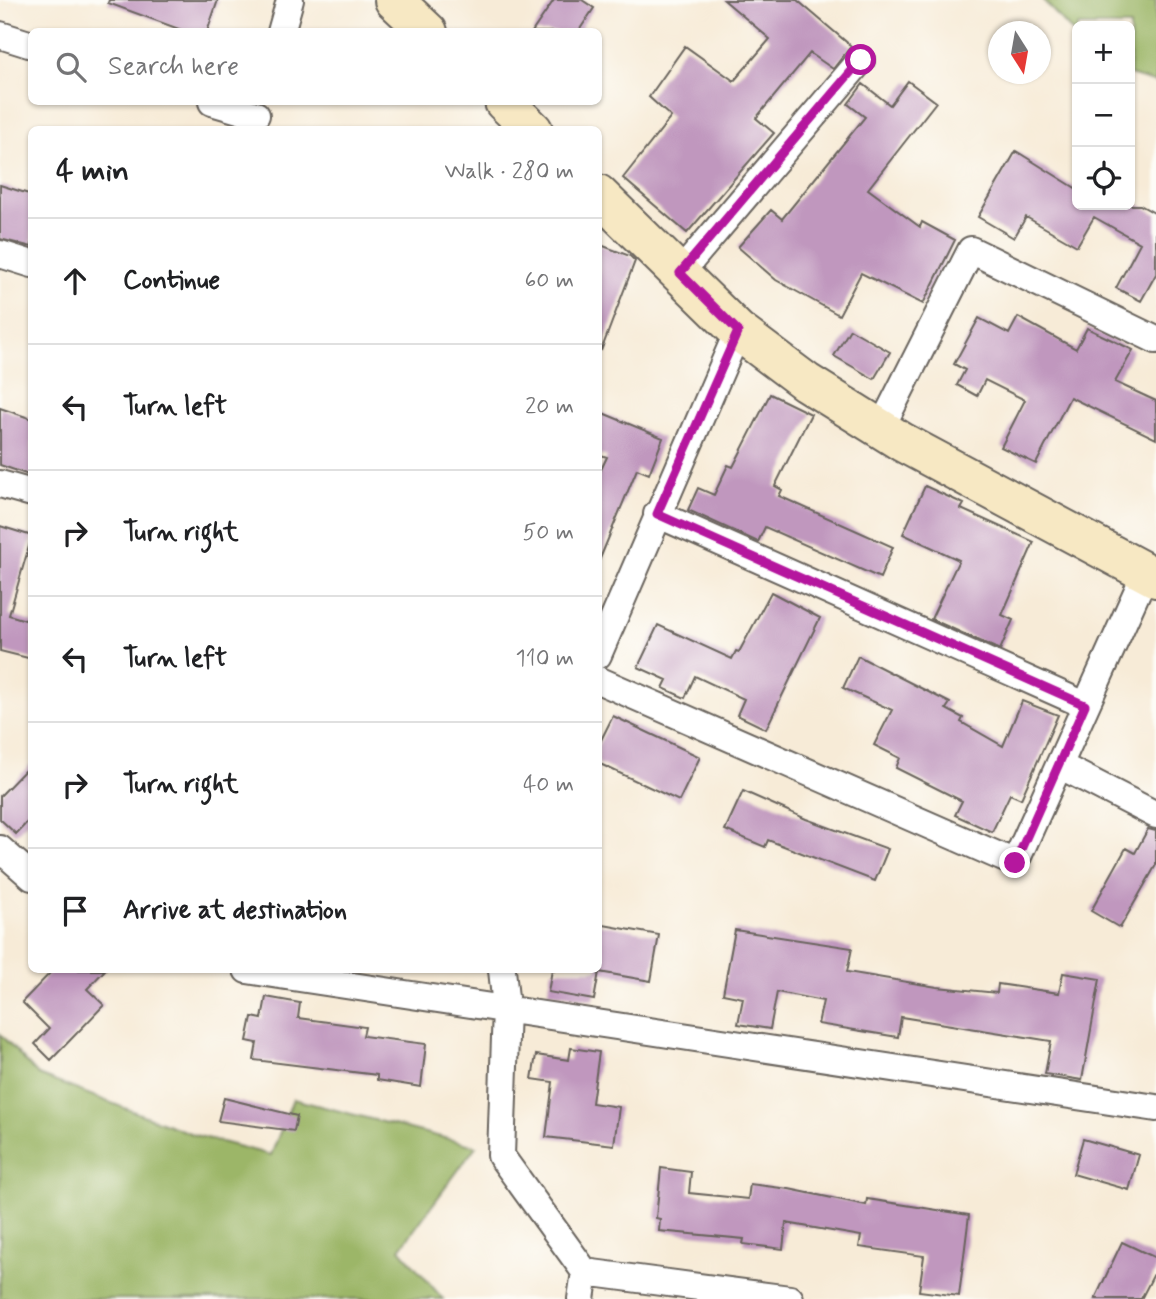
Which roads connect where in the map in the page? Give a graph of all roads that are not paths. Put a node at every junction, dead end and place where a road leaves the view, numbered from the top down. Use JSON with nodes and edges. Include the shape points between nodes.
{"nodes":[{"id":1,"x":290,"y":0,"type":"edge"},
{"id":2,"x":394,"y":0,"type":"edge"},
{"id":3,"x":282,"y":28,"type":"edge"},
{"id":4,"x":424,"y":28,"type":"edge"},
{"id":5,"x":0,"y":35,"type":"edge"},
{"id":6,"x":28,"y":44,"type":"edge"},
{"id":7,"x":861,"y":60,"type":"dead end"},
{"id":8,"x":222,"y":105,"type":"edge"},
{"id":9,"x":256,"y":115,"type":"edge"},
{"id":10,"x":602,"y":198,"type":"edge"},
{"id":11,"x":0,"y":254,"type":"edge"},
{"id":12,"x":28,"y":263,"type":"edge"},
{"id":13,"x":680,"y":273,"type":"junction"},
{"id":14,"x":738,"y":331,"type":"junction"},
{"id":15,"x":1156,"y":340,"type":"edge"},
{"id":16,"x":881,"y":428,"type":"junction"},
{"id":17,"x":0,"y":484,"type":"edge"},
{"id":18,"x":28,"y":492,"type":"edge"},
{"id":19,"x":657,"y":514,"type":"junction"},
{"id":20,"x":1151,"y":575,"type":"edge"},
{"id":21,"x":602,"y":645,"type":"edge"},
{"id":22,"x":602,"y":682,"type":"edge"},
{"id":23,"x":1085,"y":705,"type":"junction"},
{"id":24,"x":1059,"y":765,"type":"junction"},
{"id":25,"x":1156,"y":815,"type":"edge"},
{"id":26,"x":0,"y":849,"type":"edge"},
{"id":27,"x":28,"y":874,"type":"edge"},
{"id":28,"x":268,"y":973,"type":"edge"},
{"id":29,"x":502,"y":973,"type":"edge"},
{"id":30,"x":506,"y":1007,"type":"junction"},
{"id":31,"x":1156,"y":1108,"type":"edge"},
{"id":32,"x":585,"y":1272,"type":"junction"},
{"id":33,"x":581,"y":1299,"type":"edge"},
{"id":34,"x":790,"y":1299,"type":"edge"}],
"edges":[{"from":1,"to":3,"type":"street"},
{"from":2,"to":4,"type":"street"},
{"from":5,"to":6,"type":"street"},
{"from":7,"to":13,"type":"street"},
{"from":8,"to":9,"type":"street"},
{"from":10,"to":13,"type":"street"},
{"from":11,"to":12,"type":"street"},
{"from":13,"to":14,"type":"street"},
{"from":14,"to":16,"type":"street","via":[[806,382]]},
{"from":14,"to":19,"type":"street"},
{"from":15,"to":16,"type":"street","via":[[971,250]]},
{"from":16,"to":20,"type":"street"},
{"from":17,"to":18,"type":"street"},
{"from":19,"to":21,"type":"street"},
{"from":19,"to":23,"type":"street"},
{"from":20,"to":23,"type":"street"},
{"from":22,"to":24,"type":"street","via":[[1015,863]]},
{"from":23,"to":24,"type":"street"},
{"from":24,"to":25,"type":"street"},
{"from":26,"to":27,"type":"street"},
{"from":28,"to":30,"type":"street"},
{"from":29,"to":30,"type":"street"},
{"from":30,"to":31,"type":"street"},
{"from":30,"to":32,"type":"street","via":[[501,1156]]},
{"from":32,"to":33,"type":"street"},
{"from":32,"to":34,"type":"street"}]}
